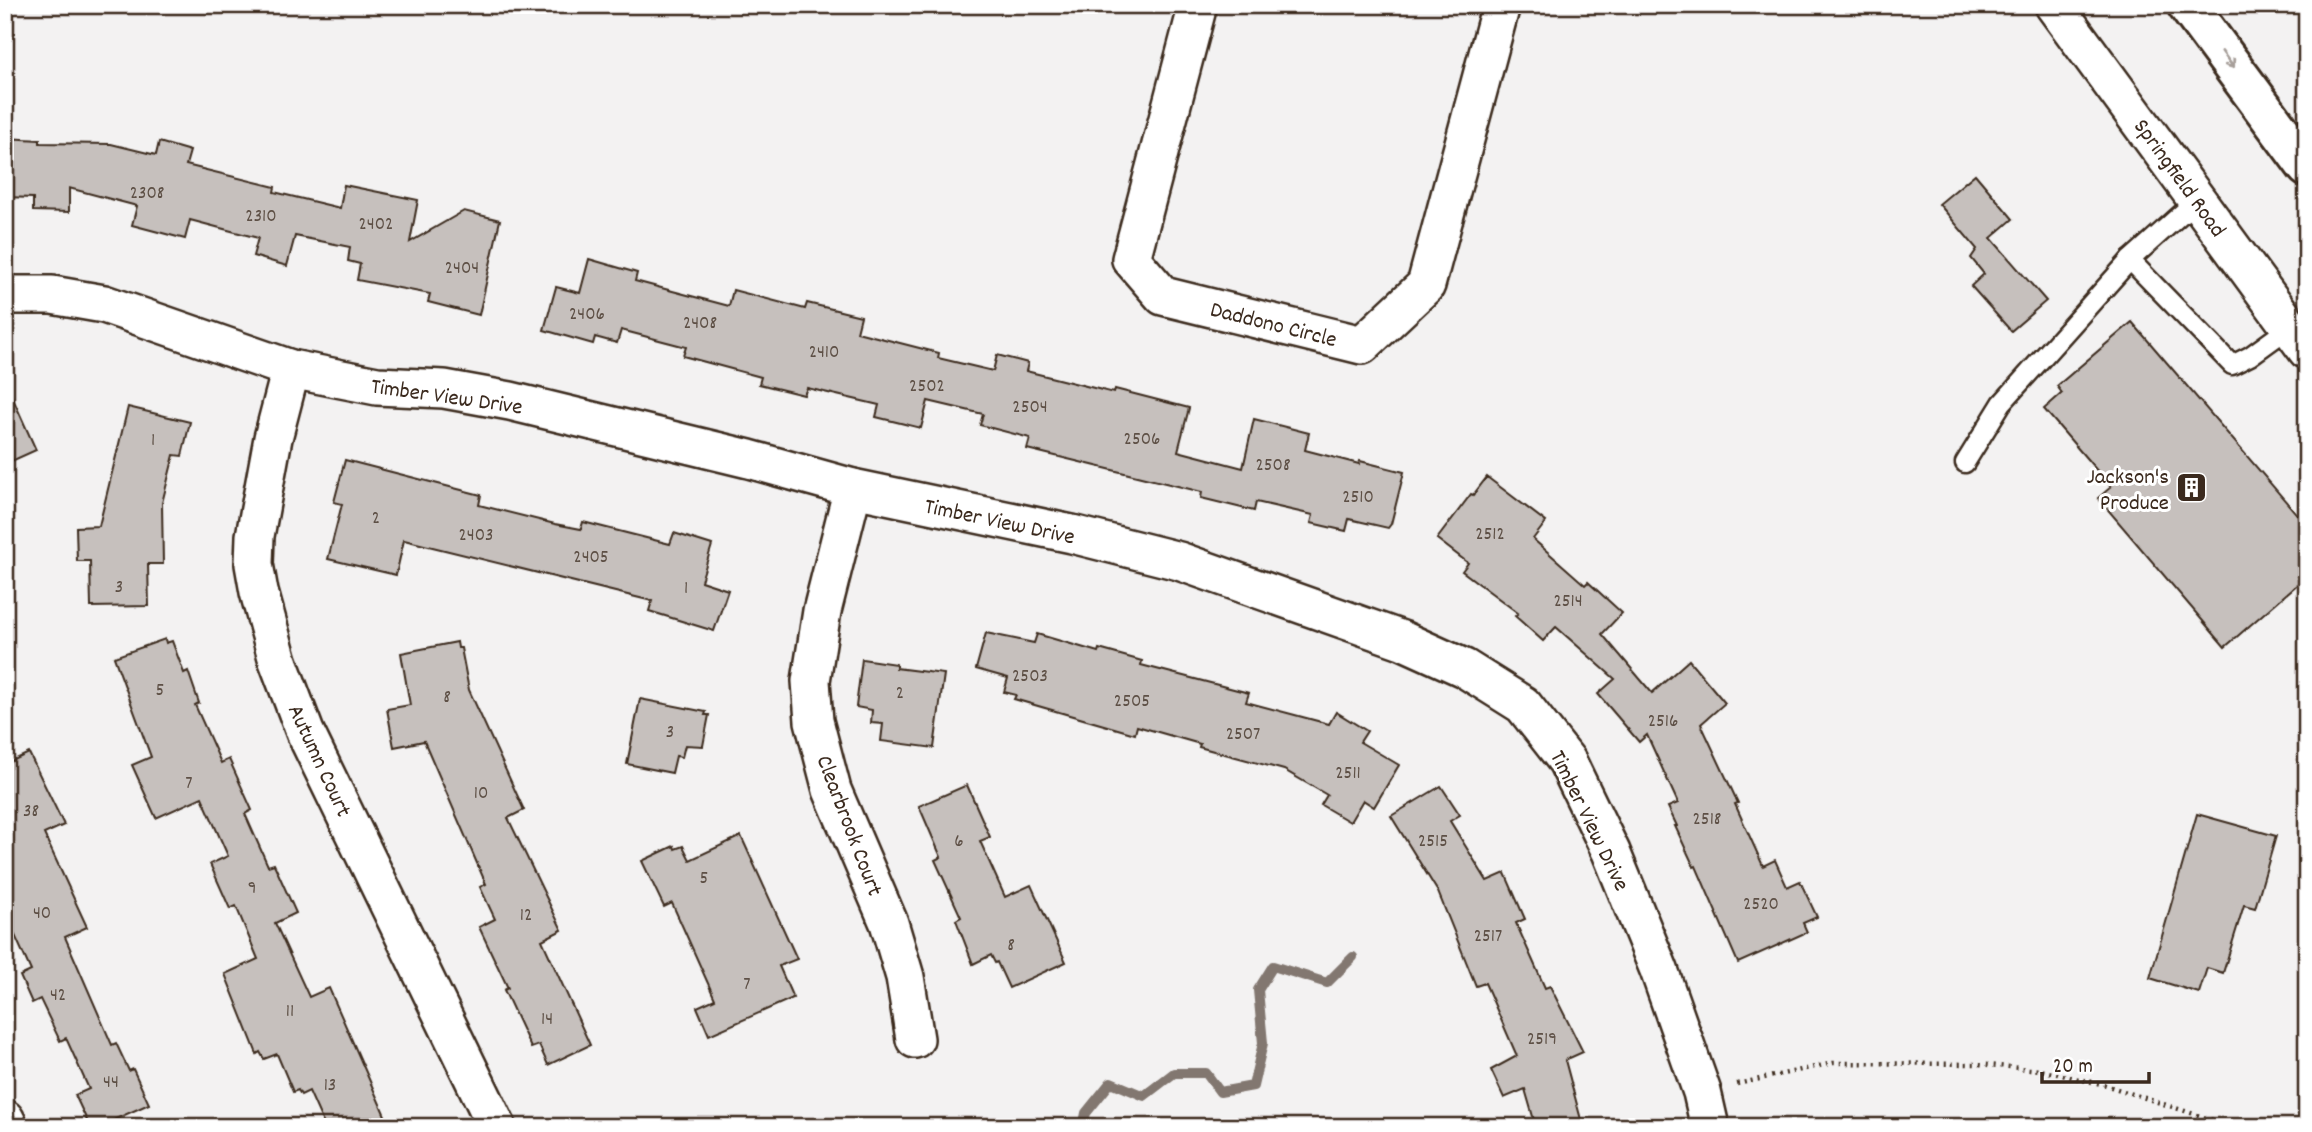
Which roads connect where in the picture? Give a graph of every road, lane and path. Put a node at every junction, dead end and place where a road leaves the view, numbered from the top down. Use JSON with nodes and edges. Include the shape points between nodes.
{"nodes":[{"id":1,"x":1198,"y":5,"type":"edge"},
{"id":2,"x":1502,"y":5,"type":"edge"},
{"id":3,"x":2053,"y":5,"type":"edge"},
{"id":4,"x":2188,"y":5,"type":"edge"},
{"id":5,"x":2307,"y":167,"type":"edge"},
{"id":6,"x":2197,"y":200,"type":"junction"},
{"id":7,"x":2130,"y":260,"type":"junction"},
{"id":8,"x":5,"y":295,"type":"edge"},
{"id":9,"x":2299,"y":339,"type":"edge"},
{"id":10,"x":291,"y":369,"type":"junction"},
{"id":11,"x":1965,"y":463,"type":"dead end"},
{"id":12,"x":853,"y":488,"type":"junction"},
{"id":13,"x":915,"y":1038,"type":"dead end"},
{"id":14,"x":1702,"y":1092,"type":"junction"},
{"id":15,"x":5,"y":1119,"type":"edge"},
{"id":16,"x":9,"y":1127,"type":"edge"},
{"id":17,"x":497,"y":1127,"type":"edge"},
{"id":18,"x":1710,"y":1127,"type":"edge"},
{"id":19,"x":2234,"y":1127,"type":"edge"}],
"edges":[{"from":1,"to":2,"type":"street","name":"Daddono Circle","via":[[1131,259],[1163,296],[1362,345],[1426,285]]},
{"from":3,"to":6,"type":"street","name":"Springfield Road"},
{"from":4,"to":5,"type":"highway","one_way":true},
{"from":6,"to":7,"type":"lane"},
{"from":6,"to":9,"type":"street","name":"Springfield Road"},
{"from":7,"to":9,"type":"lane","via":[[2232,365]]},
{"from":7,"to":11,"type":"lane","via":[[2002,403]]},
{"from":8,"to":10,"type":"street","name":"Timber View Drive","via":[[52,295],[104,304]]},
{"from":10,"to":12,"type":"street","name":"Timber View Drive","via":[[377,386],[444,390],[510,401]]},
{"from":10,"to":17,"type":"street","name":"Autumn Court","via":[[255,537],[259,592],[305,732]]},
{"from":12,"to":13,"type":"street","name":"Clearbrook Court","via":[[822,611],[811,681],[814,721],[832,790],[889,923],[905,977]]},
{"from":12,"to":14,"type":"street","name":"Timber View Drive","via":[[1179,561],[1402,640],[1464,668],[1524,705],[1567,761],[1611,852]]},
{"from":14,"to":18,"type":"street","name":"Timber View Drive"},
{"from":14,"to":19,"type":"path","via":[[1833,1063],[1978,1064],[2040,1070],[2105,1085]]},
{"from":15,"to":16,"type":"street"}]}
